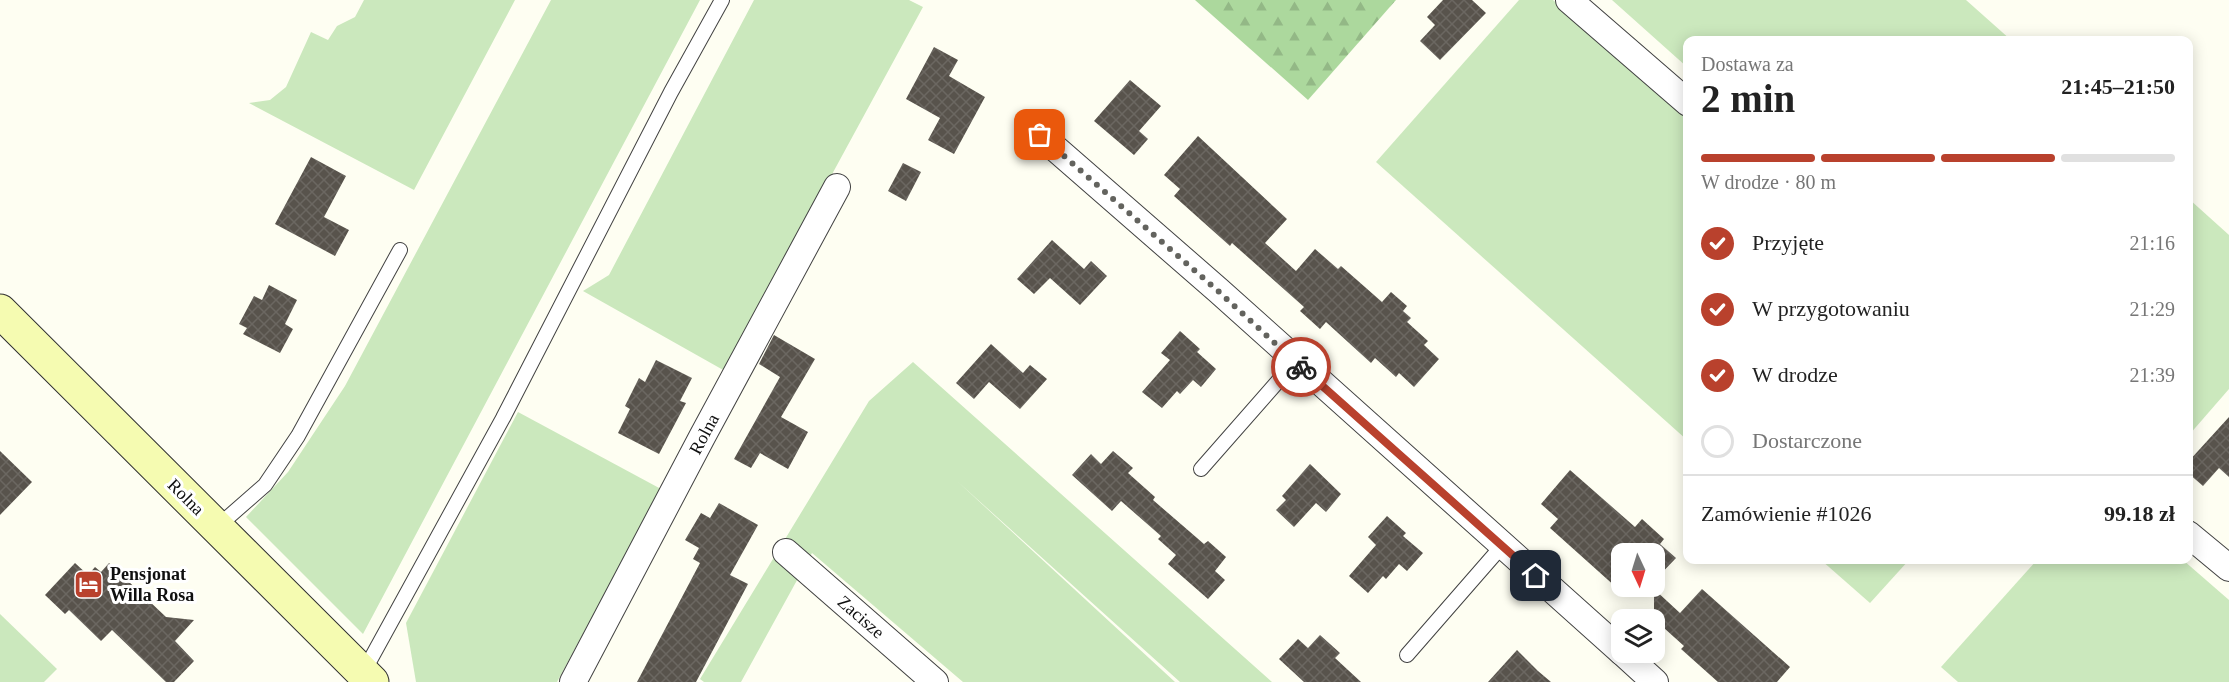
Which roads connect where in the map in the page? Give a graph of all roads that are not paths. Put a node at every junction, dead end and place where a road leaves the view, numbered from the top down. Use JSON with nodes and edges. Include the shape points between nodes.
{"nodes":[{"id":1,"x":722,"y":0,"type":"edge"},
{"id":2,"x":1569,"y":0,"type":"edge"},
{"id":3,"x":1683,"y":99,"type":"edge"},
{"id":4,"x":1040,"y":135,"type":"dead end"},
{"id":5,"x":837,"y":187,"type":"dead end"},
{"id":6,"x":400,"y":250,"type":"dead end"},
{"id":7,"x":0,"y":311,"type":"edge"},
{"id":8,"x":1295,"y":362,"type":"junction"},
{"id":9,"x":1201,"y":469,"type":"dead end"},
{"id":10,"x":217,"y":527,"type":"junction"},
{"id":11,"x":2193,"y":538,"type":"edge"},
{"id":12,"x":1502,"y":546,"type":"junction"},
{"id":13,"x":786,"y":552,"type":"dead end"},
{"id":14,"x":2229,"y":568,"type":"edge"},
{"id":15,"x":1611,"y":642,"type":"edge"},
{"id":16,"x":1407,"y":655,"type":"dead end"},
{"id":17,"x":1634,"y":663,"type":"edge"},
{"id":18,"x":364,"y":679,"type":"edge"},
{"id":19,"x":573,"y":682,"type":"edge"},
{"id":20,"x":935,"y":682,"type":"edge"},
{"id":21,"x":1655,"y":682,"type":"edge"}],
"edges":[{"from":1,"to":18,"type":"lane"},
{"from":2,"to":3,"type":"street"},
{"from":4,"to":8,"type":"street"},
{"from":5,"to":19,"type":"street","name":"Rolna"},
{"from":6,"to":10,"type":"lane","via":[[298,436],[265,485]]},
{"from":7,"to":10,"type":"street","name":"Rolna"},
{"from":8,"to":9,"type":"lane"},
{"from":8,"to":12,"type":"street"},
{"from":10,"to":18,"type":"street","name":"Rolna"},
{"from":11,"to":14,"type":"street"},
{"from":12,"to":15,"type":"street"},
{"from":12,"to":16,"type":"lane"},
{"from":13,"to":20,"type":"street","name":"Zacisze"},
{"from":17,"to":21,"type":"street"}]}
